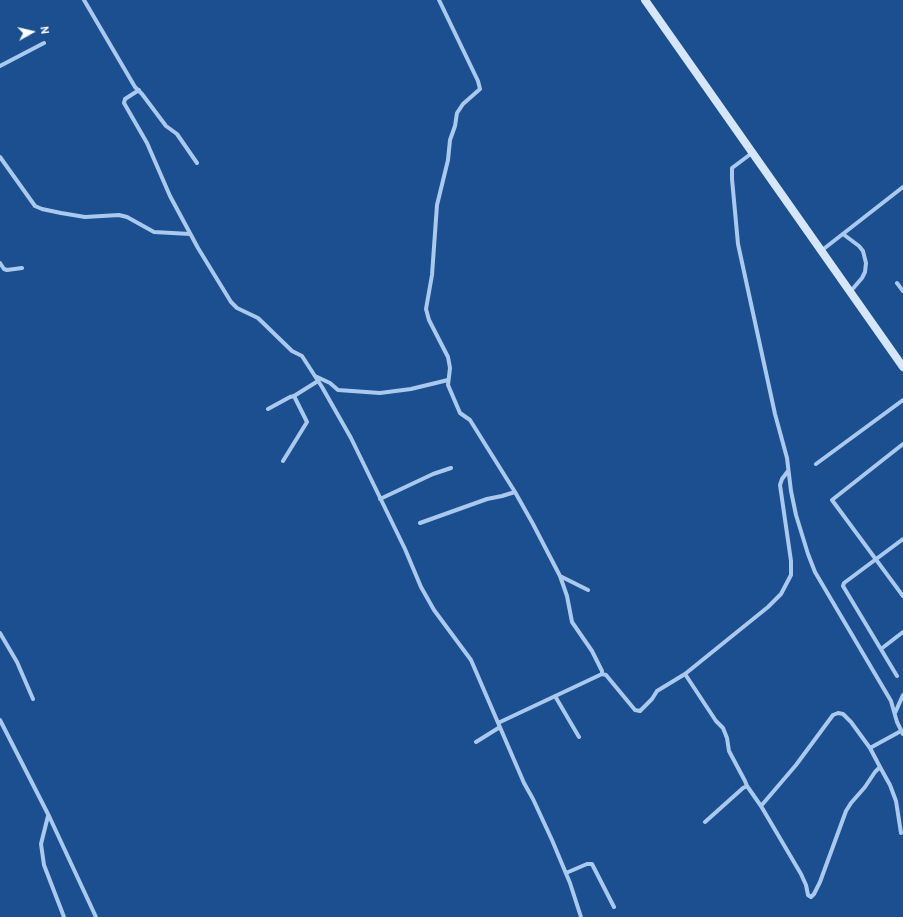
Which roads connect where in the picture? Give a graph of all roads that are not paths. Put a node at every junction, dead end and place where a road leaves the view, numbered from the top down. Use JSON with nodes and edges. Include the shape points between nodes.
{"nodes":[{"id":1,"x":84,"y":0,"type":"edge"},
{"id":2,"x":439,"y":0,"type":"edge"},
{"id":3,"x":645,"y":0,"type":"edge"},
{"id":4,"x":44,"y":43,"type":"dead end"},
{"id":5,"x":0,"y":66,"type":"edge"},
{"id":6,"x":138,"y":90,"type":"junction"},
{"id":7,"x":752,"y":153,"type":"junction"},
{"id":8,"x":0,"y":157,"type":"edge"},
{"id":9,"x":197,"y":163,"type":"dead end"},
{"id":10,"x":903,"y":188,"type":"edge"},
{"id":11,"x":190,"y":234,"type":"junction"},
{"id":12,"x":843,"y":234,"type":"junction"},
{"id":13,"x":821,"y":251,"type":"junction"},
{"id":14,"x":0,"y":262,"type":"edge"},
{"id":15,"x":22,"y":268,"type":"dead end"},
{"id":16,"x":897,"y":283,"type":"dead end"},
{"id":17,"x":903,"y":291,"type":"edge"},
{"id":18,"x":850,"y":292,"type":"junction"},
{"id":19,"x":903,"y":367,"type":"edge"},
{"id":20,"x":314,"y":376,"type":"junction"},
{"id":21,"x":448,"y":380,"type":"junction"},
{"id":22,"x":318,"y":381,"type":"junction"},
{"id":23,"x":294,"y":396,"type":"junction"},
{"id":24,"x":901,"y":401,"type":"edge"},
{"id":25,"x":903,"y":407,"type":"edge"},
{"id":26,"x":268,"y":410,"type":"dead end"},
{"id":27,"x":903,"y":444,"type":"edge"},
{"id":28,"x":283,"y":461,"type":"dead end"},
{"id":29,"x":816,"y":464,"type":"dead end"},
{"id":30,"x":451,"y":468,"type":"dead end"},
{"id":31,"x":788,"y":471,"type":"junction"},
{"id":32,"x":515,"y":492,"type":"junction"},
{"id":33,"x":380,"y":499,"type":"junction"},
{"id":34,"x":420,"y":524,"type":"dead end"},
{"id":35,"x":903,"y":539,"type":"edge"},
{"id":36,"x":876,"y":559,"type":"junction"},
{"id":37,"x":560,"y":576,"type":"junction"},
{"id":38,"x":588,"y":590,"type":"dead end"},
{"id":39,"x":903,"y":596,"type":"edge"},
{"id":40,"x":903,"y":632,"type":"edge"},
{"id":41,"x":0,"y":634,"type":"edge"},
{"id":42,"x":881,"y":649,"type":"junction"},
{"id":43,"x":602,"y":674,"type":"junction"},
{"id":44,"x":685,"y":674,"type":"junction"},
{"id":45,"x":897,"y":676,"type":"dead end"},
{"id":46,"x":903,"y":695,"type":"edge"},
{"id":47,"x":555,"y":696,"type":"junction"},
{"id":48,"x":33,"y":699,"type":"dead end"},
{"id":49,"x":895,"y":713,"type":"junction"},
{"id":50,"x":0,"y":720,"type":"edge"},
{"id":51,"x":499,"y":725,"type":"junction"},
{"id":52,"x":902,"y":733,"type":"edge"},
{"id":53,"x":579,"y":737,"type":"dead end"},
{"id":54,"x":476,"y":742,"type":"dead end"},
{"id":55,"x":870,"y":748,"type":"junction"},
{"id":56,"x":880,"y":767,"type":"junction"},
{"id":57,"x":747,"y":786,"type":"junction"},
{"id":58,"x":761,"y":806,"type":"junction"},
{"id":59,"x":48,"y":816,"type":"junction"},
{"id":60,"x":705,"y":822,"type":"dead end"},
{"id":61,"x":901,"y":833,"type":"dead end"},
{"id":62,"x":566,"y":873,"type":"junction"},
{"id":63,"x":614,"y":907,"type":"dead end"},
{"id":64,"x":64,"y":917,"type":"edge"},
{"id":65,"x":96,"y":917,"type":"edge"},
{"id":66,"x":581,"y":917,"type":"edge"}],
"edges":[{"from":1,"to":6,"type":"street"},
{"from":2,"to":21,"type":"street","via":[[480,89],[457,112],[437,205],[432,275],[426,309],[448,358]]},
{"from":3,"to":7,"type":"main road"},
{"from":4,"to":5,"type":"street"},
{"from":6,"to":9,"type":"street","via":[[166,126],[177,134]]},
{"from":6,"to":11,"type":"street","via":[[125,99],[124,103],[147,143]]},
{"from":7,"to":13,"type":"main road"},
{"from":7,"to":31,"type":"street","via":[[732,168],[738,244]]},
{"from":8,"to":11,"type":"street","via":[[35,206],[42,209],[85,217],[119,215],[154,232]]},
{"from":10,"to":12,"type":"street"},
{"from":11,"to":20,"type":"street","via":[[231,302],[237,308],[258,318],[292,351],[302,356]]},
{"from":12,"to":13,"type":"street"},
{"from":12,"to":18,"type":"street","via":[[863,251],[866,263],[862,278]]},
{"from":13,"to":18,"type":"main road"},
{"from":14,"to":15,"type":"street","via":[[4,269]]},
{"from":16,"to":17,"type":"street"},
{"from":18,"to":19,"type":"main road"},
{"from":20,"to":21,"type":"street","via":[[330,383],[338,390],[380,393]]},
{"from":20,"to":22,"type":"street"},
{"from":21,"to":32,"type":"street","via":[[460,412],[470,420]]},
{"from":22,"to":23,"type":"street"},
{"from":22,"to":33,"type":"street","via":[[351,438]]},
{"from":23,"to":26,"type":"street"},
{"from":23,"to":28,"type":"street","via":[[307,422]]},
{"from":24,"to":25,"type":"street"},
{"from":24,"to":29,"type":"street"},
{"from":27,"to":36,"type":"street","via":[[832,500]]},
{"from":30,"to":33,"type":"street"},
{"from":31,"to":44,"type":"street","via":[[780,485],[791,561],[791,575],[784,589],[768,607]]},
{"from":31,"to":49,"type":"street","via":[[796,515],[808,554],[891,701]]},
{"from":32,"to":34,"type":"street","via":[[487,499]]},
{"from":32,"to":37,"type":"street"},
{"from":33,"to":51,"type":"street","via":[[421,587],[434,610],[470,660]]},
{"from":35,"to":36,"type":"street"},
{"from":36,"to":39,"type":"street"},
{"from":36,"to":42,"type":"street","via":[[843,586]]},
{"from":37,"to":38,"type":"street"},
{"from":37,"to":43,"type":"street","via":[[572,622],[592,651]]},
{"from":40,"to":42,"type":"street"},
{"from":41,"to":48,"type":"street","via":[[17,662]]},
{"from":42,"to":45,"type":"street"},
{"from":43,"to":44,"type":"street","via":[[606,675],[635,710],[640,711],[657,691]]},
{"from":43,"to":47,"type":"street"},
{"from":44,"to":57,"type":"street","via":[[716,722],[723,728],[729,751]]},
{"from":46,"to":49,"type":"street"},
{"from":47,"to":51,"type":"street"},
{"from":47,"to":53,"type":"street"},
{"from":49,"to":52,"type":"street"},
{"from":50,"to":59,"type":"street"},
{"from":51,"to":54,"type":"street"},
{"from":51,"to":62,"type":"street"},
{"from":52,"to":55,"type":"street"},
{"from":55,"to":56,"type":"street"},
{"from":55,"to":58,"type":"street","via":[[843,714],[833,715],[796,765]]},
{"from":56,"to":58,"type":"street","via":[[846,811],[820,882],[811,897],[801,874]]},
{"from":56,"to":61,"type":"street","via":[[896,801]]},
{"from":57,"to":58,"type":"street"},
{"from":57,"to":60,"type":"street"},
{"from":59,"to":64,"type":"street","via":[[41,844],[44,866]]},
{"from":59,"to":65,"type":"street"},
{"from":62,"to":63,"type":"street","via":[[592,864]]},
{"from":62,"to":66,"type":"street"}]}
